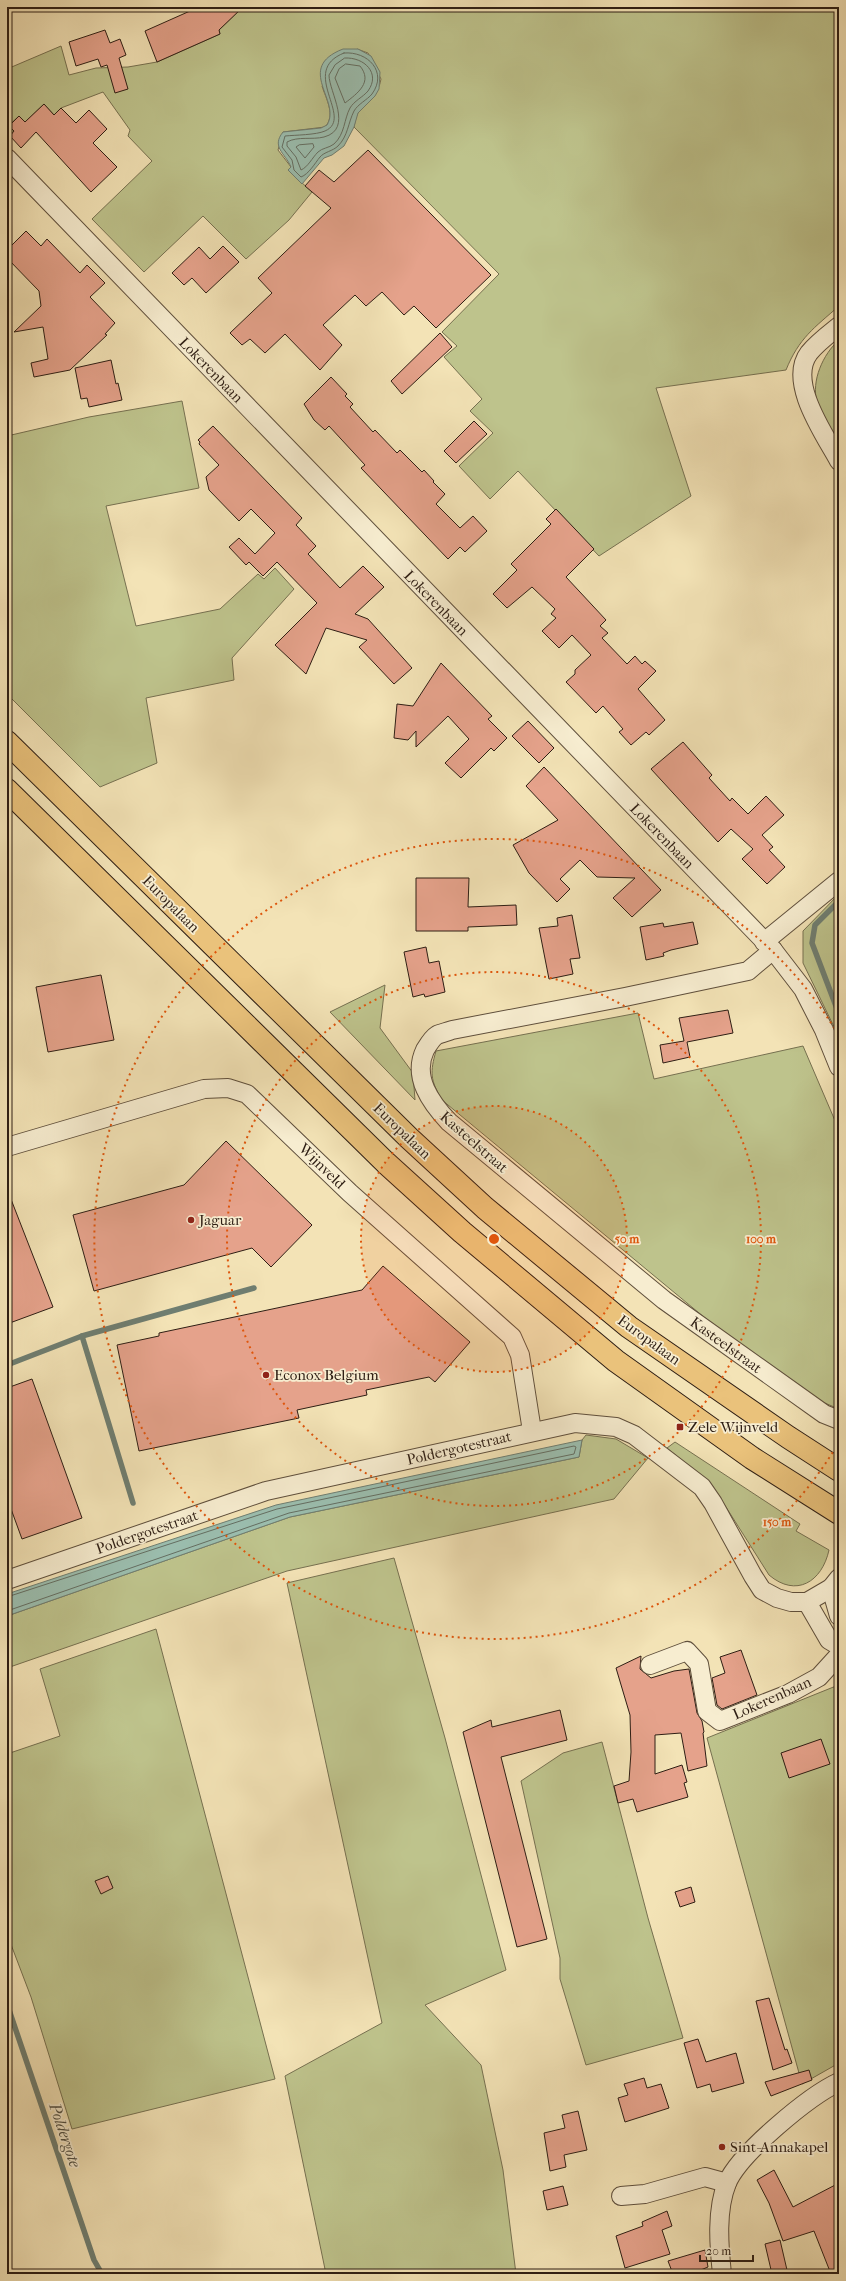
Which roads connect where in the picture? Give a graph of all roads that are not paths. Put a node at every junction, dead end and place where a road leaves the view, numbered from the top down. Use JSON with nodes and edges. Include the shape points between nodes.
{"nodes":[{"id":1,"x":7,"y":158,"type":"edge"},
{"id":2,"x":839,"y":326,"type":"edge"},
{"id":3,"x":839,"y":461,"type":"edge"},
{"id":4,"x":7,"y":742,"type":"edge"},
{"id":5,"x":7,"y":790,"type":"edge"},
{"id":6,"x":839,"y":881,"type":"edge"},
{"id":7,"x":768,"y":946,"type":"junction"},
{"id":8,"x":839,"y":1067,"type":"edge"},
{"id":9,"x":7,"y":1147,"type":"edge"},
{"id":10,"x":839,"y":1420,"type":"edge"},
{"id":11,"x":532,"y":1431,"type":"junction"},
{"id":12,"x":839,"y":1470,"type":"edge"},
{"id":13,"x":839,"y":1513,"type":"edge"},
{"id":14,"x":7,"y":1580,"type":"edge"},
{"id":15,"x":835,"y":1583,"type":"edge"},
{"id":16,"x":807,"y":1602,"type":"junction"},
{"id":17,"x":839,"y":1616,"type":"edge"},
{"id":18,"x":839,"y":1646,"type":"edge"},
{"id":19,"x":839,"y":1655,"type":"edge"},
{"id":20,"x":650,"y":1665,"type":"dead end"},
{"id":21,"x":839,"y":2082,"type":"edge"},
{"id":22,"x":727,"y":2183,"type":"junction"},
{"id":23,"x":622,"y":2196,"type":"dead end"},
{"id":24,"x":722,"y":2274,"type":"edge"}],
"edges":[{"from":1,"to":7,"type":"street","name":"Lokerenbaan"},
{"from":2,"to":3,"type":"street","via":[[809,354],[801,372],[805,394]]},
{"from":4,"to":12,"type":"highway","name":"Europalaan","via":[[409,1138],[486,1208],[629,1327],[781,1433]]},
{"from":5,"to":13,"type":"highway","via":[[380,1158],[462,1232],[627,1370],[752,1458]]},
{"from":6,"to":7,"type":"street","name":"Kasteelstraat"},
{"from":7,"to":8,"type":"street","name":"Lokerenbaan","via":[[803,989]]},
{"from":7,"to":10,"type":"street","name":"Kasteelstraat","via":[[748,971],[436,1035],[423,1054],[420,1072],[433,1106],[449,1122],[664,1300],[824,1414]]},
{"from":9,"to":11,"type":"street","name":"Wijnveld","via":[[204,1089],[228,1088],[247,1094],[372,1213],[512,1337],[520,1355]]},
{"from":11,"to":14,"type":"street","name":"Poldergotestraat","via":[[266,1491]]},
{"from":11,"to":16,"type":"street","name":"Poldergotestraat","via":[[575,1423],[616,1427],[634,1435],[702,1487],[762,1590],[791,1602]]},
{"from":15,"to":16,"type":"street"},
{"from":15,"to":17,"type":"street"},
{"from":16,"to":18,"type":"street","via":[[829,1640]]},
{"from":19,"to":20,"type":"street","name":"Lokerenbaan","via":[[819,1677],[788,1694],[720,1721],[707,1711],[699,1664],[687,1651]]},
{"from":21,"to":22,"type":"street","via":[[786,2118],[748,2152]]},
{"from":22,"to":23,"type":"street","via":[[705,2177],[645,2194]]},
{"from":22,"to":24,"type":"street","via":[[720,2219]]}]}
